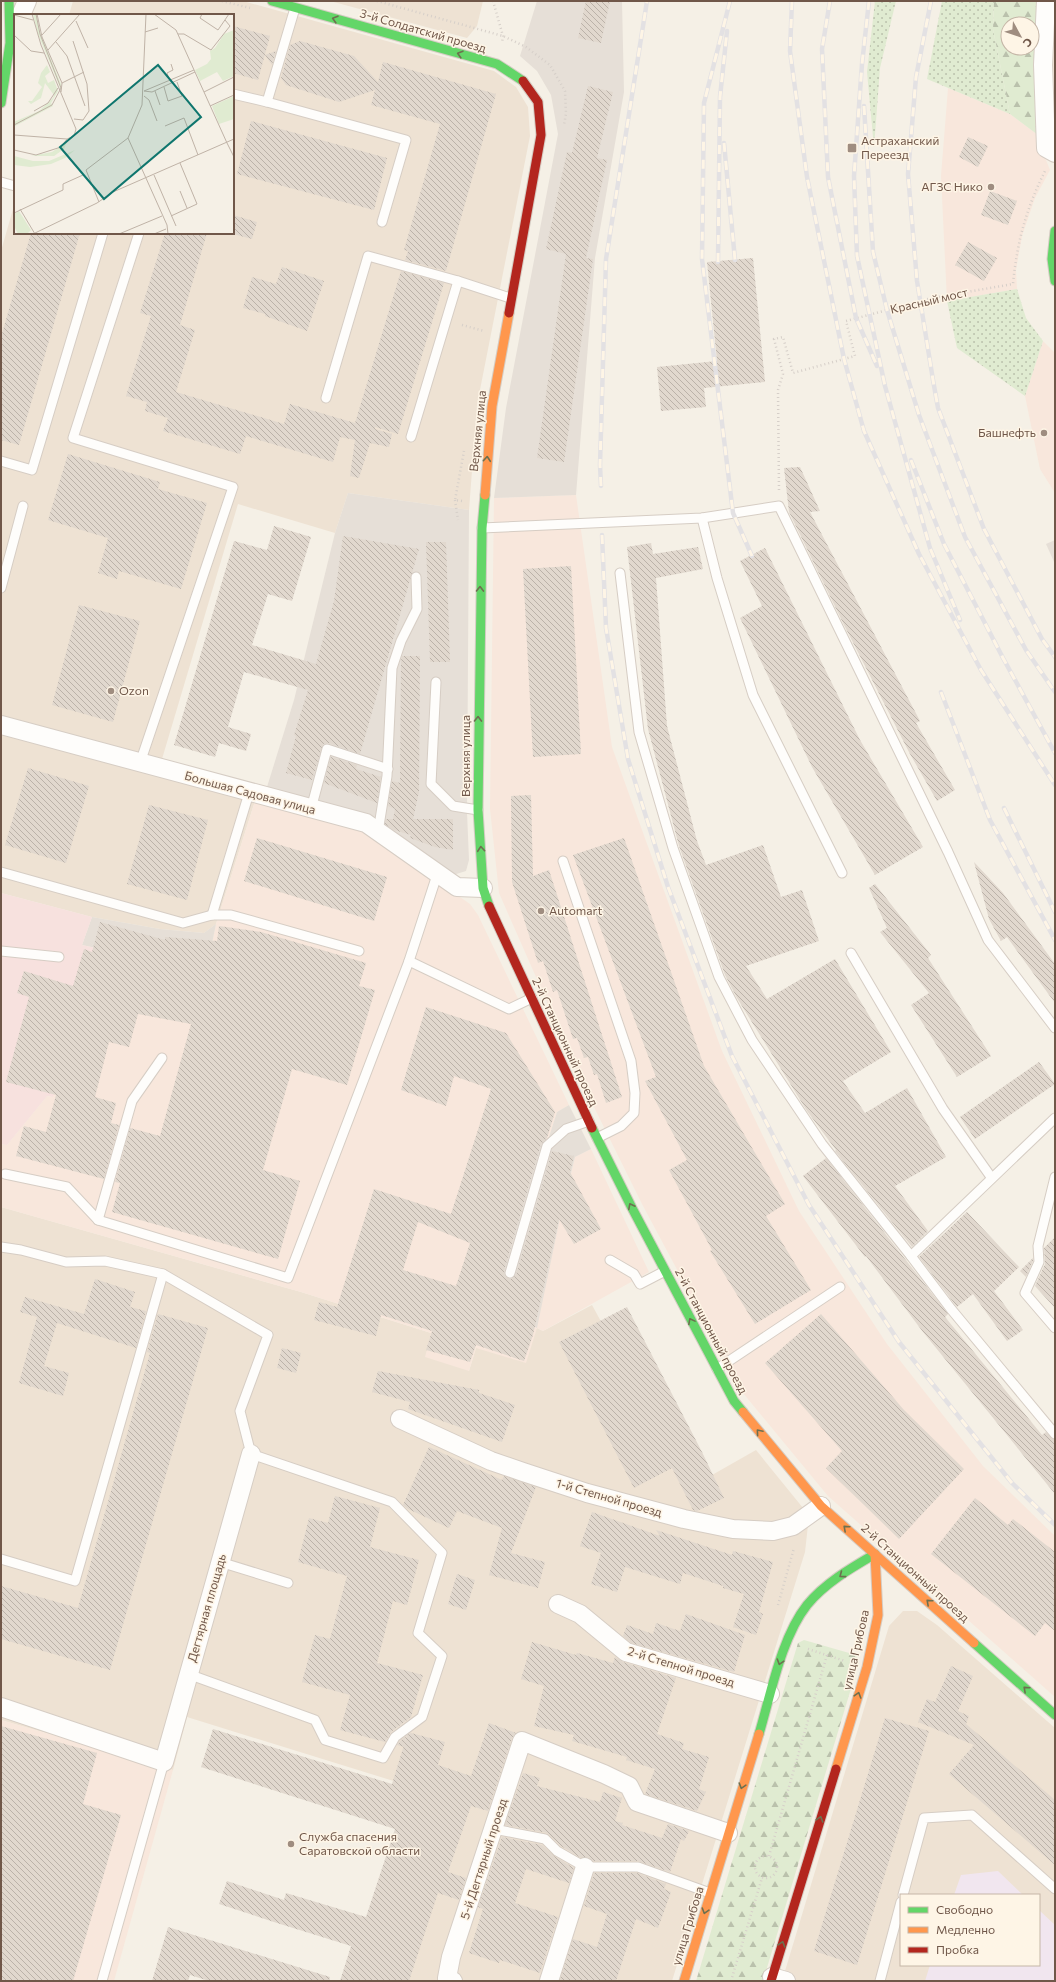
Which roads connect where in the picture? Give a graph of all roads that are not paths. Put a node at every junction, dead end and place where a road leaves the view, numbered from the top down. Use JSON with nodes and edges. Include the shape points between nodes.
{"nodes":[{"id":1,"x":9,"y":1,"type":"edge"},
{"id":2,"x":27,"y":1,"type":"edge"},
{"id":3,"x":272,"y":1,"type":"edge"},
{"id":4,"x":1046,"y":1,"type":"edge"},
{"id":5,"x":294,"y":8,"type":"junction"},
{"id":6,"x":21,"y":14,"type":"edge"},
{"id":7,"x":12,"y":36,"type":"edge"},
{"id":8,"x":498,"y":64,"type":"joint"},
{"id":9,"x":234,"y":94,"type":"edge"},
{"id":10,"x":267,"y":102,"type":"junction"},
{"id":11,"x":1,"y":103,"type":"edge"},
{"id":12,"x":1055,"y":153,"type":"edge"},
{"id":13,"x":1,"y":182,"type":"edge"},
{"id":14,"x":14,"y":186,"type":"edge"},
{"id":15,"x":382,"y":222,"type":"dead end"},
{"id":16,"x":1055,"y":231,"type":"edge"},
{"id":17,"x":103,"y":234,"type":"edge"},
{"id":18,"x":139,"y":234,"type":"edge"},
{"id":19,"x":458,"y":280,"type":"junction"},
{"id":20,"x":1055,"y":281,"type":"edge"},
{"id":21,"x":510,"y":298,"type":"junction"},
{"id":22,"x":326,"y":398,"type":"dead end"},
{"id":23,"x":411,"y":437,"type":"dead end"},
{"id":24,"x":1,"y":461,"type":"edge"},
{"id":25,"x":23,"y":506,"type":"dead end"},
{"id":26,"x":702,"y":518,"type":"junction"},
{"id":27,"x":482,"y":528,"type":"junction"},
{"id":28,"x":620,"y":573,"type":"dead end"},
{"id":29,"x":416,"y":577,"type":"dead end"},
{"id":30,"x":1,"y":588,"type":"edge"},
{"id":31,"x":436,"y":682,"type":"dead end"},
{"id":32,"x":1,"y":725,"type":"edge"},
{"id":33,"x":140,"y":763,"type":"junction"},
{"id":34,"x":388,"y":769,"type":"junction"},
{"id":35,"x":249,"y":793,"type":"junction"},
{"id":36,"x":311,"y":809,"type":"junction"},
{"id":37,"x":478,"y":810,"type":"junction"},
{"id":38,"x":378,"y":832,"type":"junction"},
{"id":39,"x":563,"y":861,"type":"dead end"},
{"id":40,"x":1,"y":872,"type":"edge"},
{"id":41,"x":842,"y":873,"type":"dead end"},
{"id":42,"x":437,"y":874,"type":"junction"},
{"id":43,"x":483,"y":888,"type":"junction"},
{"id":44,"x":212,"y":915,"type":"junction"},
{"id":45,"x":1,"y":951,"type":"edge"},
{"id":46,"x":359,"y":951,"type":"dead end"},
{"id":47,"x":851,"y":953,"type":"dead end"},
{"id":48,"x":59,"y":957,"type":"dead end"},
{"id":49,"x":408,"y":961,"type":"junction"},
{"id":50,"x":532,"y":998,"type":"junction"},
{"id":51,"x":1055,"y":1028,"type":"edge"},
{"id":52,"x":162,"y":1058,"type":"dead end"},
{"id":53,"x":1055,"y":1118,"type":"edge"},
{"id":54,"x":589,"y":1121,"type":"junction"},
{"id":55,"x":597,"y":1138,"type":"junction"},
{"id":56,"x":5,"y":1174,"type":"dead end"},
{"id":57,"x":991,"y":1177,"type":"junction"},
{"id":58,"x":1055,"y":1178,"type":"edge"},
{"id":59,"x":98,"y":1220,"type":"junction"},
{"id":60,"x":1,"y":1247,"type":"edge"},
{"id":61,"x":911,"y":1256,"type":"junction"},
{"id":62,"x":610,"y":1260,"type":"dead end"},
{"id":63,"x":665,"y":1271,"type":"junction"},
{"id":64,"x":510,"y":1272,"type":"dead end"},
{"id":65,"x":163,"y":1274,"type":"junction"},
{"id":66,"x":840,"y":1287,"type":"dead end"},
{"id":67,"x":1055,"y":1328,"type":"edge"},
{"id":68,"x":717,"y":1369,"type":"junction"},
{"id":69,"x":400,"y":1419,"type":"dead end"},
{"id":70,"x":1055,"y":1434,"type":"edge"},
{"id":71,"x":251,"y":1454,"type":"junction"},
{"id":72,"x":821,"y":1506,"type":"junction"},
{"id":73,"x":875,"y":1554,"type":"junction"},
{"id":74,"x":1,"y":1559,"type":"edge"},
{"id":75,"x":220,"y":1562,"type":"junction"},
{"id":76,"x":288,"y":1583,"type":"dead end"},
{"id":77,"x":558,"y":1604,"type":"dead end"},
{"id":78,"x":188,"y":1674,"type":"junction"},
{"id":79,"x":770,"y":1694,"type":"junction"},
{"id":80,"x":1,"y":1707,"type":"edge"},
{"id":81,"x":1055,"y":1714,"type":"edge"},
{"id":82,"x":164,"y":1762,"type":"junction"},
{"id":83,"x":494,"y":1829,"type":"junction"},
{"id":84,"x":728,"y":1833,"type":"junction"},
{"id":85,"x":585,"y":1867,"type":"junction"},
{"id":86,"x":1055,"y":1889,"type":"edge"},
{"id":87,"x":710,"y":1893,"type":"junction"},
{"id":88,"x":903,"y":1894,"type":"edge"},
{"id":89,"x":900,"y":1906,"type":"edge"},
{"id":90,"x":450,"y":1979,"type":"edge"},
{"id":91,"x":776,"y":1980,"type":"edge"},
{"id":92,"x":102,"y":1981,"type":"edge"},
{"id":93,"x":549,"y":1981,"type":"edge"},
{"id":94,"x":684,"y":1981,"type":"edge"},
{"id":95,"x":880,"y":1981,"type":"edge"}],
"edges":[{"from":1,"to":7,"type":"main road"},
{"from":2,"to":6,"type":"street"},
{"from":3,"to":5,"type":"main road","name":"3-й Солдатский проезд"},
{"from":4,"to":12,"type":"street","via":[[1042,65],[1046,148]]},
{"from":8,"to":5,"type":"main road","name":"3-й Солдатский проезд","one_way":true},
{"from":5,"to":10,"type":"lane"},
{"from":7,"to":11,"type":"main road"},
{"from":8,"to":21,"type":"main road","name":"Верхняя улица","via":[[522,80],[538,102],[541,135]]},
{"from":9,"to":10,"type":"lane"},
{"from":10,"to":15,"type":"lane","via":[[406,140]]},
{"from":13,"to":14,"type":"lane"},
{"from":16,"to":20,"type":"main road","via":[[1052,259]]},
{"from":17,"to":24,"type":"lane","via":[[32,470]]},
{"from":18,"to":33,"type":"lane","via":[[73,438],[233,488]]},
{"from":19,"to":21,"type":"lane"},
{"from":19,"to":22,"type":"lane","via":[[368,256]]},
{"from":19,"to":23,"type":"lane"},
{"from":27,"to":21,"type":"main road","name":"Верхняя улица","one_way":true,"via":[[492,406]]},
{"from":25,"to":30,"type":"lane"},
{"from":26,"to":27,"type":"lane"},
{"from":26,"to":41,"type":"lane","via":[[717,578],[753,695]]},
{"from":26,"to":51,"type":"lane","via":[[779,506],[948,852],[988,940]]},
{"from":37,"to":27,"type":"main road","name":"Верхняя улица","one_way":true},
{"from":28,"to":61,"type":"lane","via":[[639,732],[673,848],[719,977],[752,1040],[822,1144]]},
{"from":29,"to":34,"type":"lane","via":[[417,609],[401,640],[392,668]]},
{"from":31,"to":37,"type":"lane","via":[[431,784],[453,806]]},
{"from":32,"to":33,"type":"street","name":"Большая Садовая улица"},
{"from":33,"to":35,"type":"street","name":"Большая Садовая улица"},
{"from":34,"to":36,"type":"lane","via":[[327,750]]},
{"from":34,"to":38,"type":"lane"},
{"from":35,"to":36,"type":"street","name":"Большая Садовая улица"},
{"from":35,"to":44,"type":"lane"},
{"from":36,"to":38,"type":"street","name":"Большая Садовая улица","via":[[366,823]]},
{"from":43,"to":37,"type":"main road","name":"Верхняя улица","one_way":true},
{"from":38,"to":42,"type":"street","name":"Большая Садовая улица"},
{"from":39,"to":55,"type":"lane","via":[[631,1061],[635,1093],[634,1113],[621,1126]]},
{"from":40,"to":44,"type":"lane","via":[[183,923]]},
{"from":42,"to":43,"type":"street","name":"Большая Садовая улица","via":[[457,887]]},
{"from":42,"to":49,"type":"lane"},
{"from":43,"to":50,"type":"main road","name":"2-й Станционный проезд","via":[[491,913]]},
{"from":44,"to":46,"type":"lane","via":[[231,915]]},
{"from":45,"to":48,"type":"lane"},
{"from":47,"to":57,"type":"lane","via":[[943,1109]]},
{"from":49,"to":50,"type":"lane","via":[[509,1009]]},
{"from":49,"to":59,"type":"lane","via":[[288,1278]]},
{"from":50,"to":54,"type":"main road","name":"2-й Станционный проезд"},
{"from":52,"to":59,"type":"lane","via":[[132,1101]]},
{"from":53,"to":57,"type":"lane"},
{"from":54,"to":55,"type":"main road","name":"2-й Станционный проезд"},
{"from":54,"to":64,"type":"lane","via":[[566,1129],[547,1146]]},
{"from":63,"to":55,"type":"main road","name":"2-й Станционный проезд","one_way":true},
{"from":56,"to":59,"type":"lane","via":[[67,1187]]},
{"from":57,"to":61,"type":"lane"},
{"from":58,"to":67,"type":"lane","via":[[1038,1246],[1039,1262],[1025,1293]]},
{"from":60,"to":65,"type":"lane","via":[[66,1262],[105,1261]]},
{"from":61,"to":70,"type":"lane","via":[[951,1309]]},
{"from":62,"to":63,"type":"lane","via":[[634,1274],[640,1284]]},
{"from":68,"to":63,"type":"main road","name":"2-й Станционный проезд","one_way":true},
{"from":65,"to":71,"type":"lane","via":[[268,1335],[240,1411]]},
{"from":65,"to":74,"type":"lane","via":[[74,1581]]},
{"from":66,"to":68,"type":"lane"},
{"from":72,"to":68,"type":"main road","name":"2-й Станционный проезд","one_way":true,"via":[[734,1401]]},
{"from":69,"to":72,"type":"street","name":"1-й Степной проезд","via":[[491,1461],[523,1472],[602,1497],[726,1528],[773,1531],[793,1526]]},
{"from":71,"to":75,"type":"street","name":"Дегтярная площадь"},
{"from":71,"to":78,"type":"lane","via":[[392,1502],[442,1553],[418,1633],[442,1656],[422,1717],[396,1737],[383,1758],[326,1740],[315,1720]]},
{"from":73,"to":72,"type":"main road","name":"2-й Станционный проезд","one_way":true},
{"from":73,"to":79,"type":"main road","name":"улица Грибова","one_way":true,"via":[[821,1591],[800,1614],[786,1643]]},
{"from":81,"to":73,"type":"main road","name":"2-й Станционный проезд","one_way":true},
{"from":91,"to":73,"type":"main road","name":"улица Грибова","one_way":true,"via":[[867,1667],[878,1615]]},
{"from":75,"to":76,"type":"lane"},
{"from":75,"to":78,"type":"street","name":"Дегтярная площадь"},
{"from":77,"to":79,"type":"street","name":"2-й Степной проезд","via":[[580,1614],[626,1652]]},
{"from":78,"to":82,"type":"street","name":"Дегтярная площадь"},
{"from":79,"to":84,"type":"main road","name":"улица Грибова","one_way":true},
{"from":80,"to":82,"type":"street"},
{"from":82,"to":92,"type":"lane"},
{"from":83,"to":84,"type":"street","name":"5-й Дегтярный проезд","via":[[522,1741],[629,1786],[637,1802]]},
{"from":83,"to":85,"type":"lane","via":[[545,1839],[557,1851]]},
{"from":83,"to":90,"type":"street","name":"5-й Дегтярный проезд","via":[[451,1957]]},
{"from":84,"to":87,"type":"main road","name":"улица Грибова"},
{"from":85,"to":87,"type":"lane","via":[[638,1867]]},
{"from":85,"to":93,"type":"street"},
{"from":86,"to":88,"type":"lane","via":[[972,1815],[924,1818]]},
{"from":87,"to":94,"type":"main road","name":"улица Грибова","one_way":true},
{"from":89,"to":95,"type":"lane"}]}
